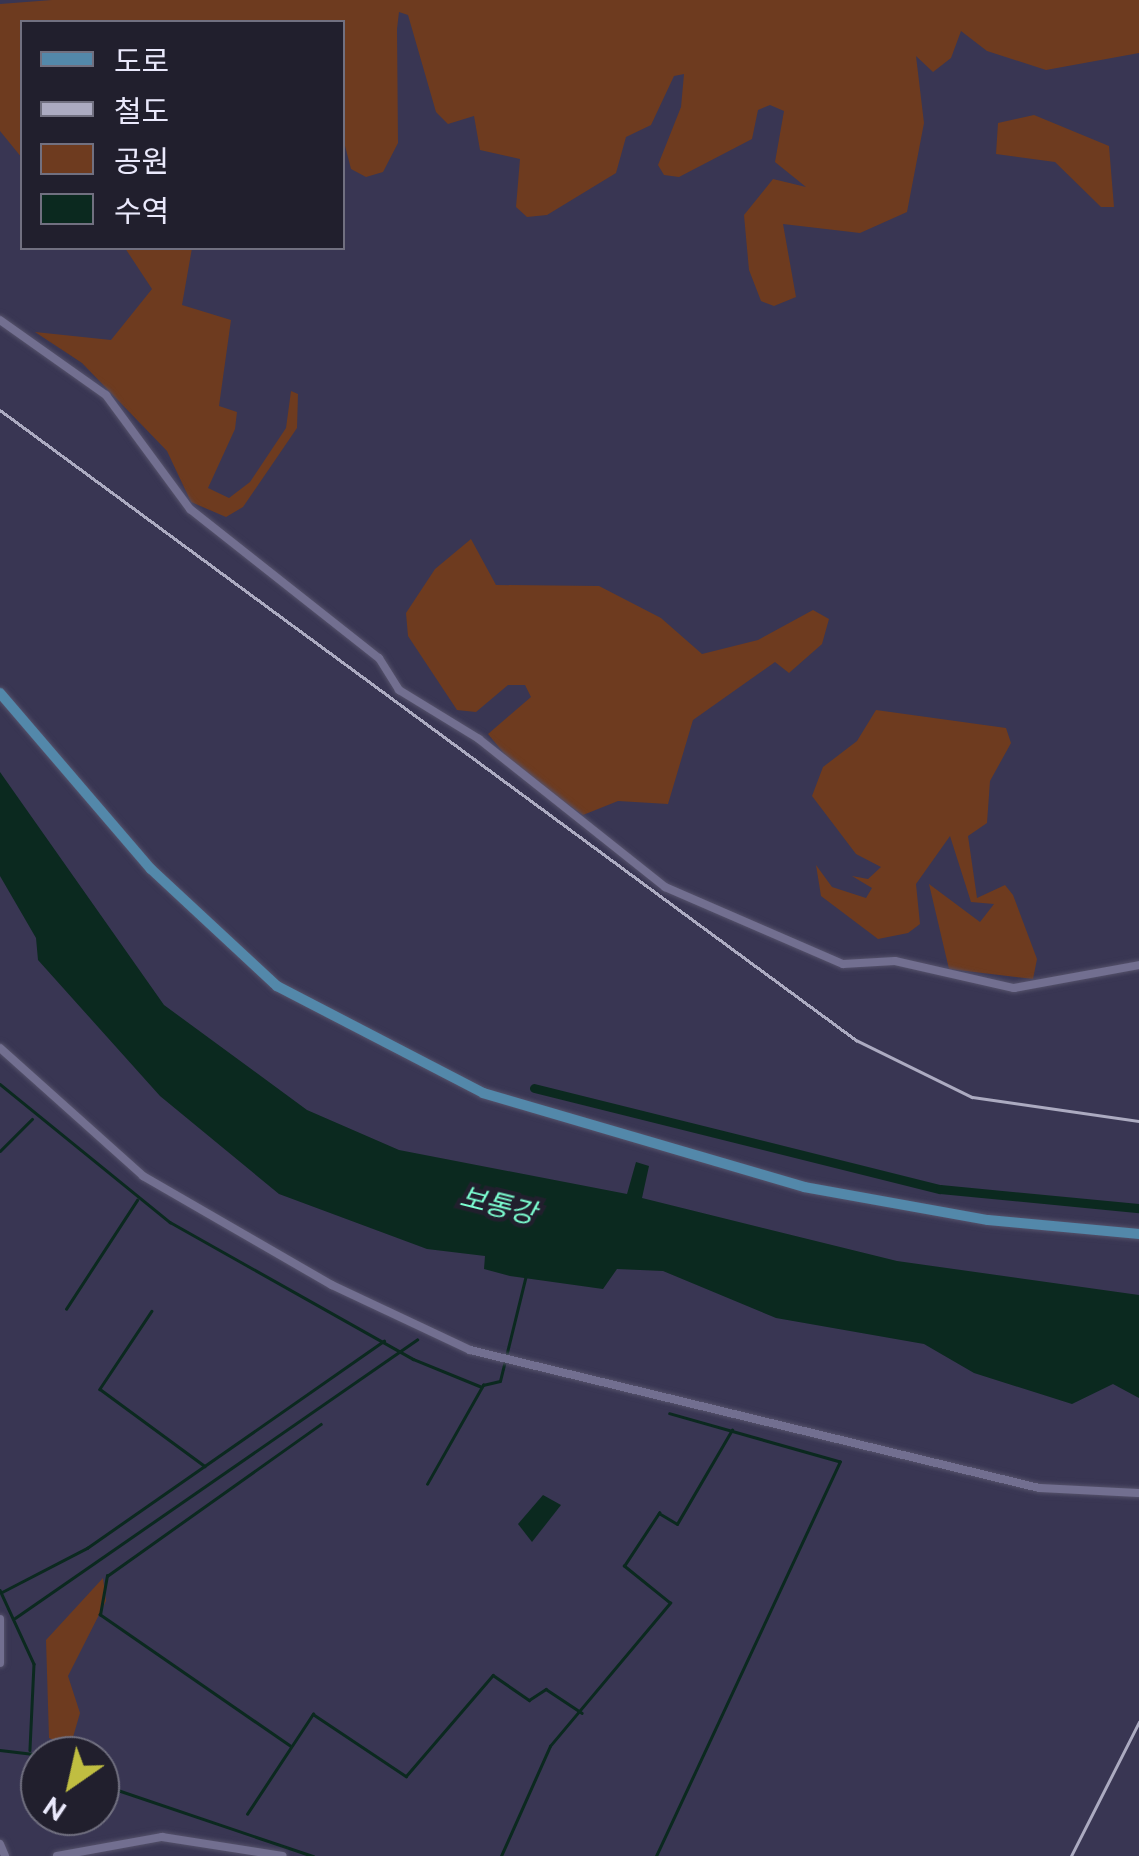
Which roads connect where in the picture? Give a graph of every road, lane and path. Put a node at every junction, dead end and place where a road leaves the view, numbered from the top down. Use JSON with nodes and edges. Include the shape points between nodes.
{"nodes":[{"id":1,"x":0,"y":320,"type":"edge"},
{"id":2,"x":0,"y":693,"type":"edge"},
{"id":3,"x":1139,"y":965,"type":"edge"},
{"id":4,"x":0,"y":1048,"type":"edge"},
{"id":5,"x":1139,"y":1234,"type":"edge"},
{"id":6,"x":1139,"y":1493,"type":"edge"},
{"id":7,"x":0,"y":1619,"type":"edge"},
{"id":8,"x":0,"y":1663,"type":"edge"},
{"id":9,"x":0,"y":1844,"type":"edge"},
{"id":10,"x":5,"y":1856,"type":"edge"},
{"id":11,"x":57,"y":1856,"type":"edge"},
{"id":12,"x":283,"y":1856,"type":"edge"}],
"edges":[{"from":1,"to":3,"type":"street","via":[[106,396],[190,509],[379,658],[399,690],[479,739],[665,887],[844,964],[895,961],[1014,988]]},
{"from":2,"to":5,"type":"main road","via":[[150,870],[277,986],[483,1093],[804,1186],[988,1220]]},
{"from":4,"to":6,"type":"street","via":[[142,1176],[332,1286],[470,1350],[1039,1488]]},
{"from":7,"to":8,"type":"street"},
{"from":9,"to":10,"type":"street"},
{"from":11,"to":12,"type":"street","via":[[162,1837]]}]}
